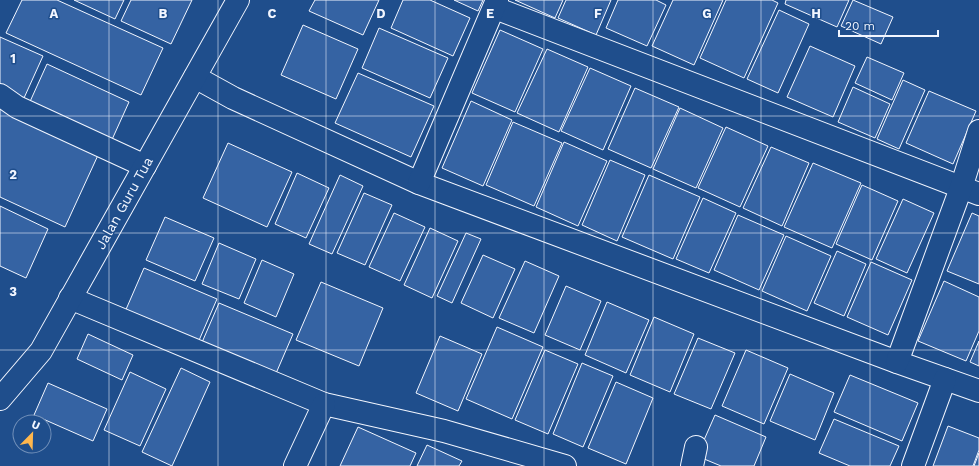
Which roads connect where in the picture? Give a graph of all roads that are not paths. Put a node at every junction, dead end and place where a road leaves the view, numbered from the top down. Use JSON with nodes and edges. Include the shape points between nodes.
{"nodes":[{"id":1,"x":238,"y":0,"type":"edge"},
{"id":2,"x":496,"y":4,"type":"edge"},
{"id":3,"x":195,"y":77,"type":"junction"},
{"id":4,"x":0,"y":95,"type":"edge"},
{"id":5,"x":979,"y":131,"type":"edge"},
{"id":6,"x":145,"y":166,"type":"junction"},
{"id":7,"x":419,"y":183,"type":"junction"},
{"id":8,"x":970,"y":191,"type":"edge"},
{"id":9,"x":70,"y":298,"type":"junction"},
{"id":10,"x":897,"y":362,"type":"junction"},
{"id":11,"x":945,"y":379,"type":"junction"},
{"id":12,"x":979,"y":391,"type":"edge"},
{"id":13,"x":0,"y":398,"type":"edge"},
{"id":14,"x":324,"y":404,"type":"junction"},
{"id":15,"x":295,"y":466,"type":"edge"},
{"id":16,"x":564,"y":466,"type":"edge"},
{"id":17,"x":913,"y":466,"type":"edge"}],
"edges":[{"from":1,"to":3,"type":"street","name":"Jalan Guru Tua"},
{"from":2,"to":7,"type":"street"},
{"from":2,"to":8,"type":"street"},
{"from":3,"to":6,"type":"street","name":"Jalan Guru Tua"},
{"from":3,"to":7,"type":"street","via":[[233,98]]},
{"from":4,"to":6,"type":"street","via":[[17,107]]},
{"from":5,"to":8,"type":"street"},
{"from":6,"to":9,"type":"street","name":"Jalan Guru Tua"},
{"from":7,"to":10,"type":"street"},
{"from":8,"to":10,"type":"street"},
{"from":9,"to":13,"type":"street","name":"Jalan Guru Tua","via":[[42,351]]},
{"from":9,"to":14,"type":"street"},
{"from":10,"to":11,"type":"street"},
{"from":11,"to":12,"type":"street"},
{"from":11,"to":17,"type":"street"},
{"from":14,"to":15,"type":"street"},
{"from":14,"to":16,"type":"street","via":[[444,431]]}]}
